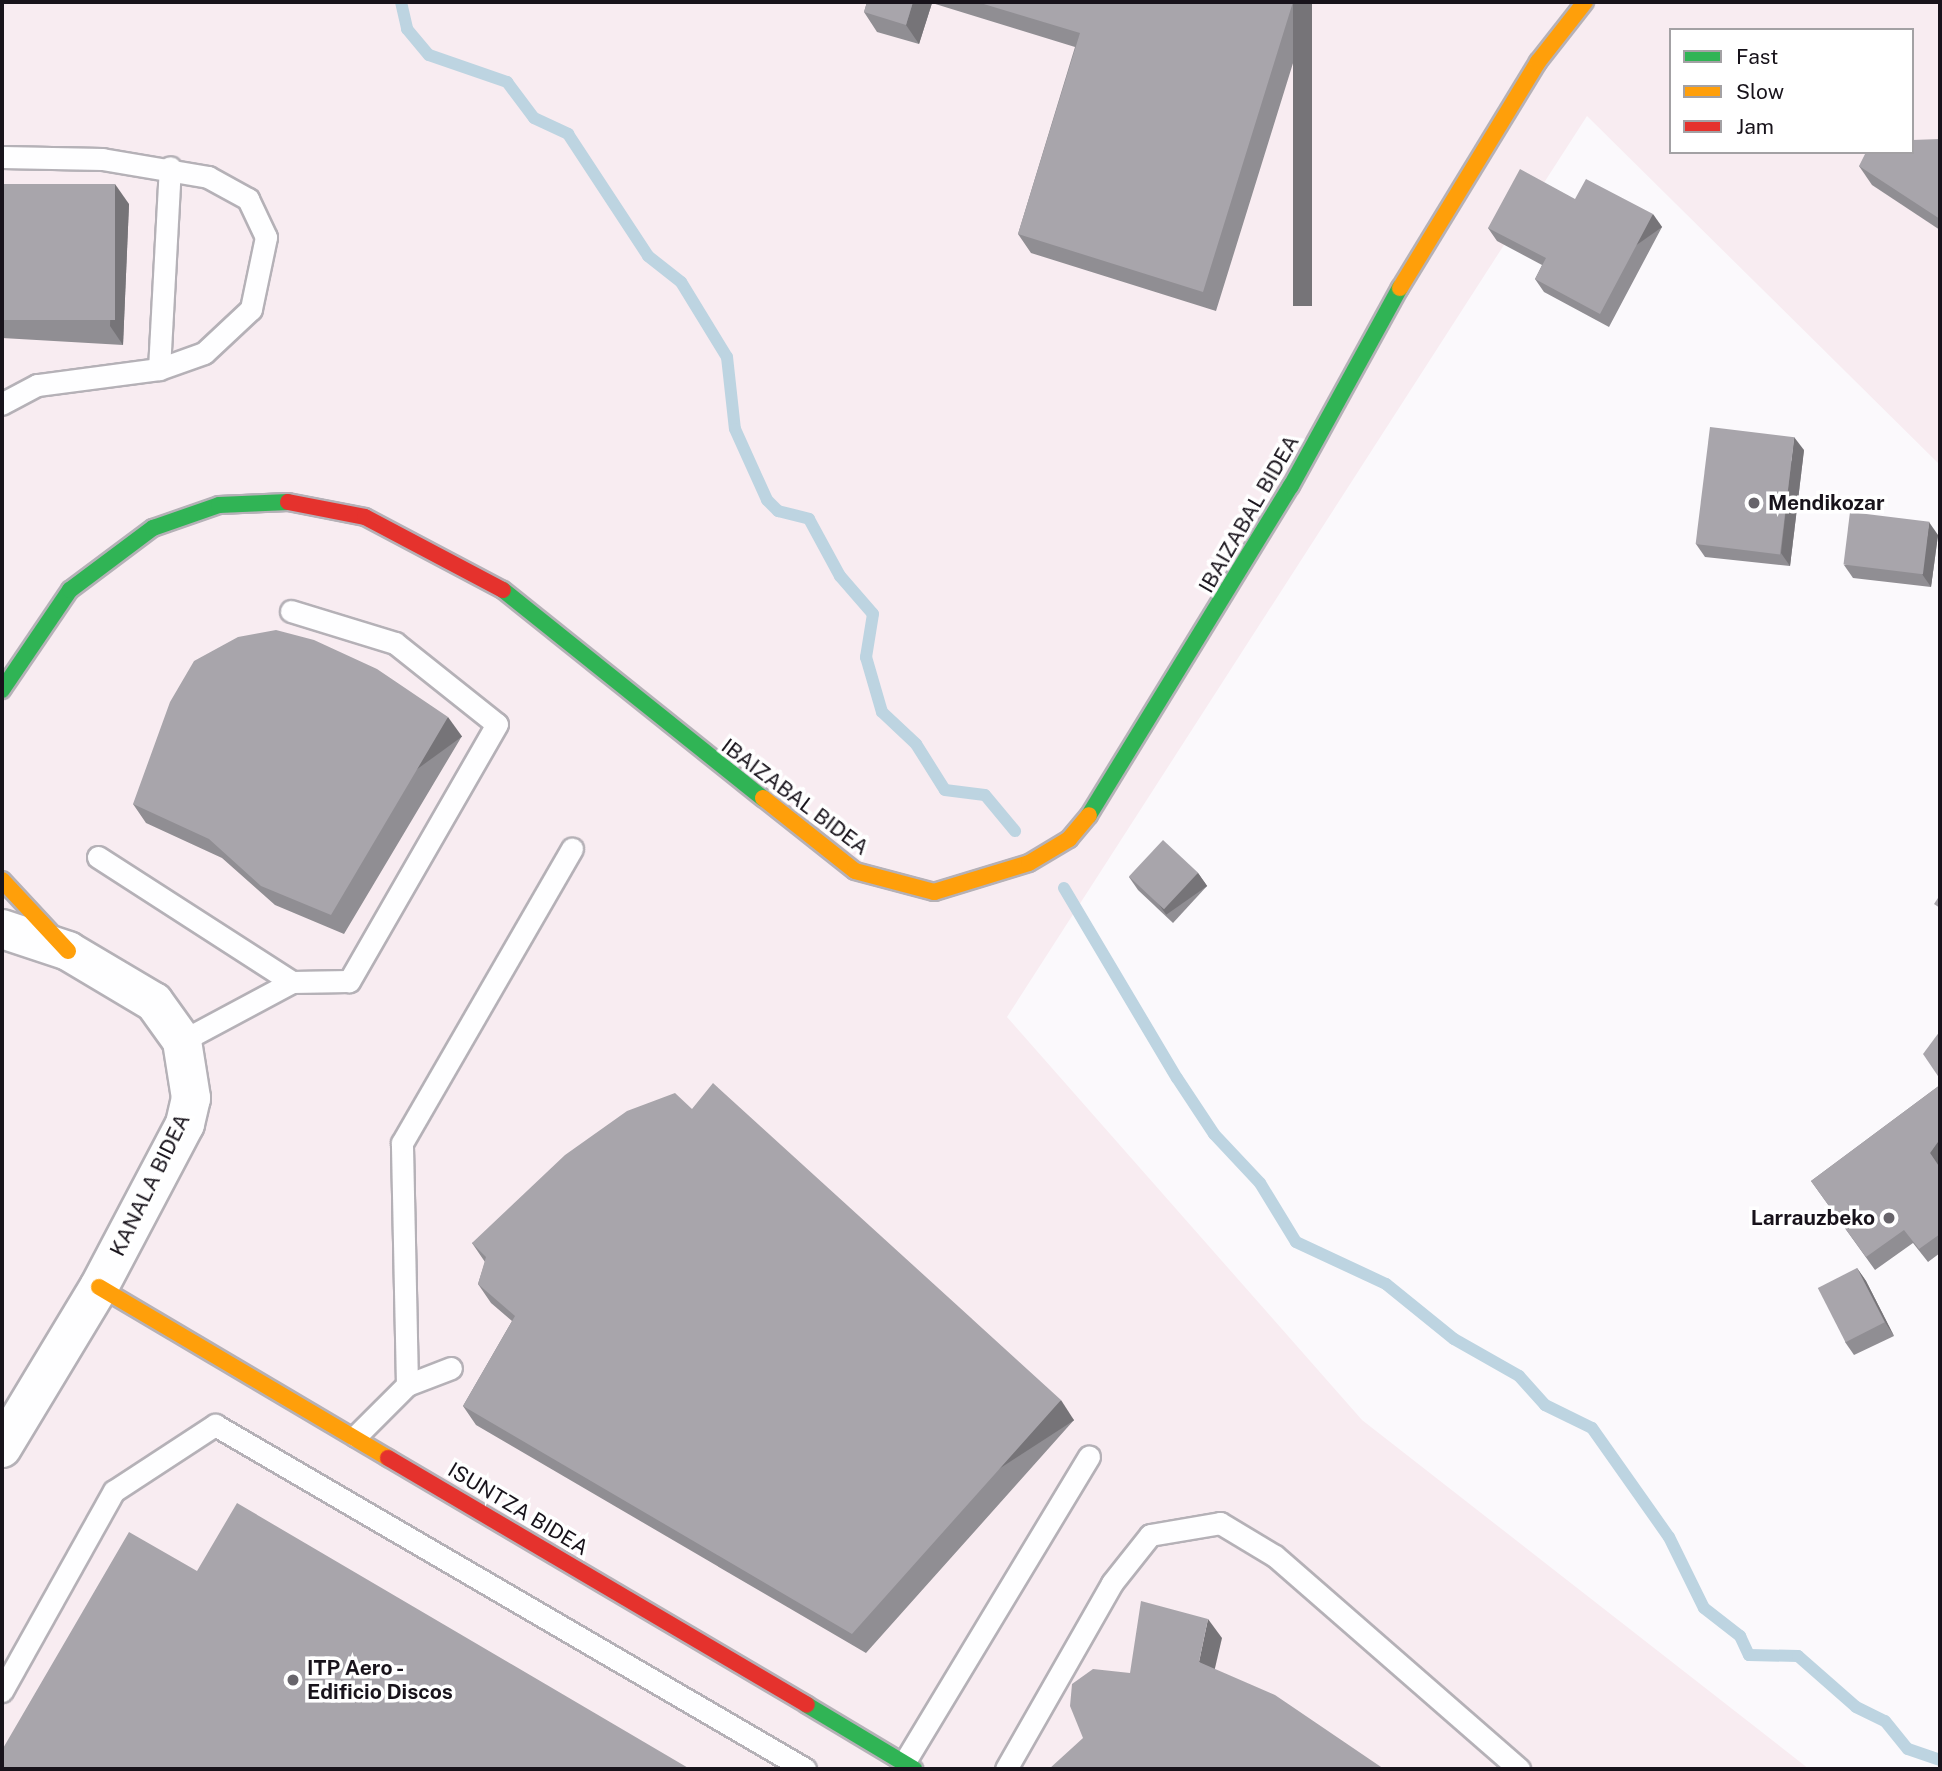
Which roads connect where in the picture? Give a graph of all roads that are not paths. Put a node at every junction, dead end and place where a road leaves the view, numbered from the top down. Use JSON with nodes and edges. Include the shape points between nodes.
{"nodes":[{"id":1,"x":1585,"y":2,"type":"edge"},
{"id":2,"x":1545,"y":26,"type":"dead end"},
{"id":3,"x":1538,"y":62,"type":"junction"},
{"id":4,"x":2,"y":157,"type":"edge"},
{"id":5,"x":170,"y":167,"type":"junction"},
{"id":6,"x":159,"y":369,"type":"junction"},
{"id":7,"x":2,"y":404,"type":"edge"},
{"id":8,"x":291,"y":611,"type":"dead end"},
{"id":9,"x":40,"y":629,"type":"junction"},
{"id":10,"x":2,"y":661,"type":"edge"},
{"id":11,"x":2,"y":690,"type":"edge"},
{"id":12,"x":572,"y":848,"type":"dead end"},
{"id":13,"x":98,"y":857,"type":"dead end"},
{"id":14,"x":2,"y":880,"type":"edge"},
{"id":15,"x":2,"y":929,"type":"edge"},
{"id":16,"x":68,"y":951,"type":"junction"},
{"id":17,"x":292,"y":982,"type":"junction"},
{"id":18,"x":183,"y":1041,"type":"junction"},
{"id":19,"x":99,"y":1287,"type":"junction"},
{"id":20,"x":450,"y":1368,"type":"dead end"},
{"id":21,"x":407,"y":1385,"type":"junction"},
{"id":22,"x":356,"y":1436,"type":"junction"},
{"id":23,"x":2,"y":1448,"type":"edge"},
{"id":24,"x":1089,"y":1456,"type":"dead end"},
{"id":25,"x":2,"y":1691,"type":"edge"},
{"id":26,"x":909,"y":1766,"type":"edge"},
{"id":27,"x":805,"y":1769,"type":"edge"},
{"id":28,"x":1006,"y":1769,"type":"edge"},
{"id":29,"x":1519,"y":1769,"type":"edge"}],
"edges":[{"from":1,"to":3,"type":"street","name":"IBAIZABAL BIDEA"},
{"from":2,"to":3,"type":"street"},
{"from":3,"to":9,"type":"street","name":"IBAIZABAL BIDEA","via":[[1105,796],[1069,839],[970,886],[921,890],[855,871],[486,578],[365,517],[289,502],[219,505],[153,528],[69,590]]},
{"from":4,"to":5,"type":"lane"},
{"from":5,"to":6,"type":"lane"},
{"from":5,"to":6,"type":"lane","via":[[208,177],[248,199],[266,237],[261,284],[238,327],[204,353]]},
{"from":6,"to":7,"type":"lane","via":[[37,385]]},
{"from":8,"to":17,"type":"lane","via":[[395,643],[497,724],[349,981]]},
{"from":9,"to":10,"type":"street","name":"IBAIZABAL BIDEA"},
{"from":9,"to":11,"type":"street","name":"IBAIZABAL BIDEA"},
{"from":12,"to":21,"type":"lane","via":[[402,1143]]},
{"from":13,"to":17,"type":"lane"},
{"from":14,"to":16,"type":"street","name":"KANALA BIDEA"},
{"from":15,"to":16,"type":"street","name":"KANALA BIDEA"},
{"from":16,"to":18,"type":"street","name":"KANALA BIDEA","via":[[154,1002]]},
{"from":17,"to":18,"type":"lane"},
{"from":18,"to":19,"type":"street","name":"KANALA BIDEA","via":[[191,1068],[185,1124]]},
{"from":19,"to":22,"type":"street","name":"ISUNTZA BIDEA"},
{"from":19,"to":23,"type":"street","name":"KANALA BIDEA"},
{"from":20,"to":21,"type":"lane"},
{"from":21,"to":22,"type":"lane"},
{"from":22,"to":26,"type":"street","name":"ISUNTZA BIDEA"},
{"from":24,"to":26,"type":"lane"},
{"from":25,"to":27,"type":"lane","via":[[114,1491],[215,1425]]},
{"from":28,"to":29,"type":"lane","via":[[1112,1583],[1150,1535],[1220,1523],[1275,1556]]}]}
